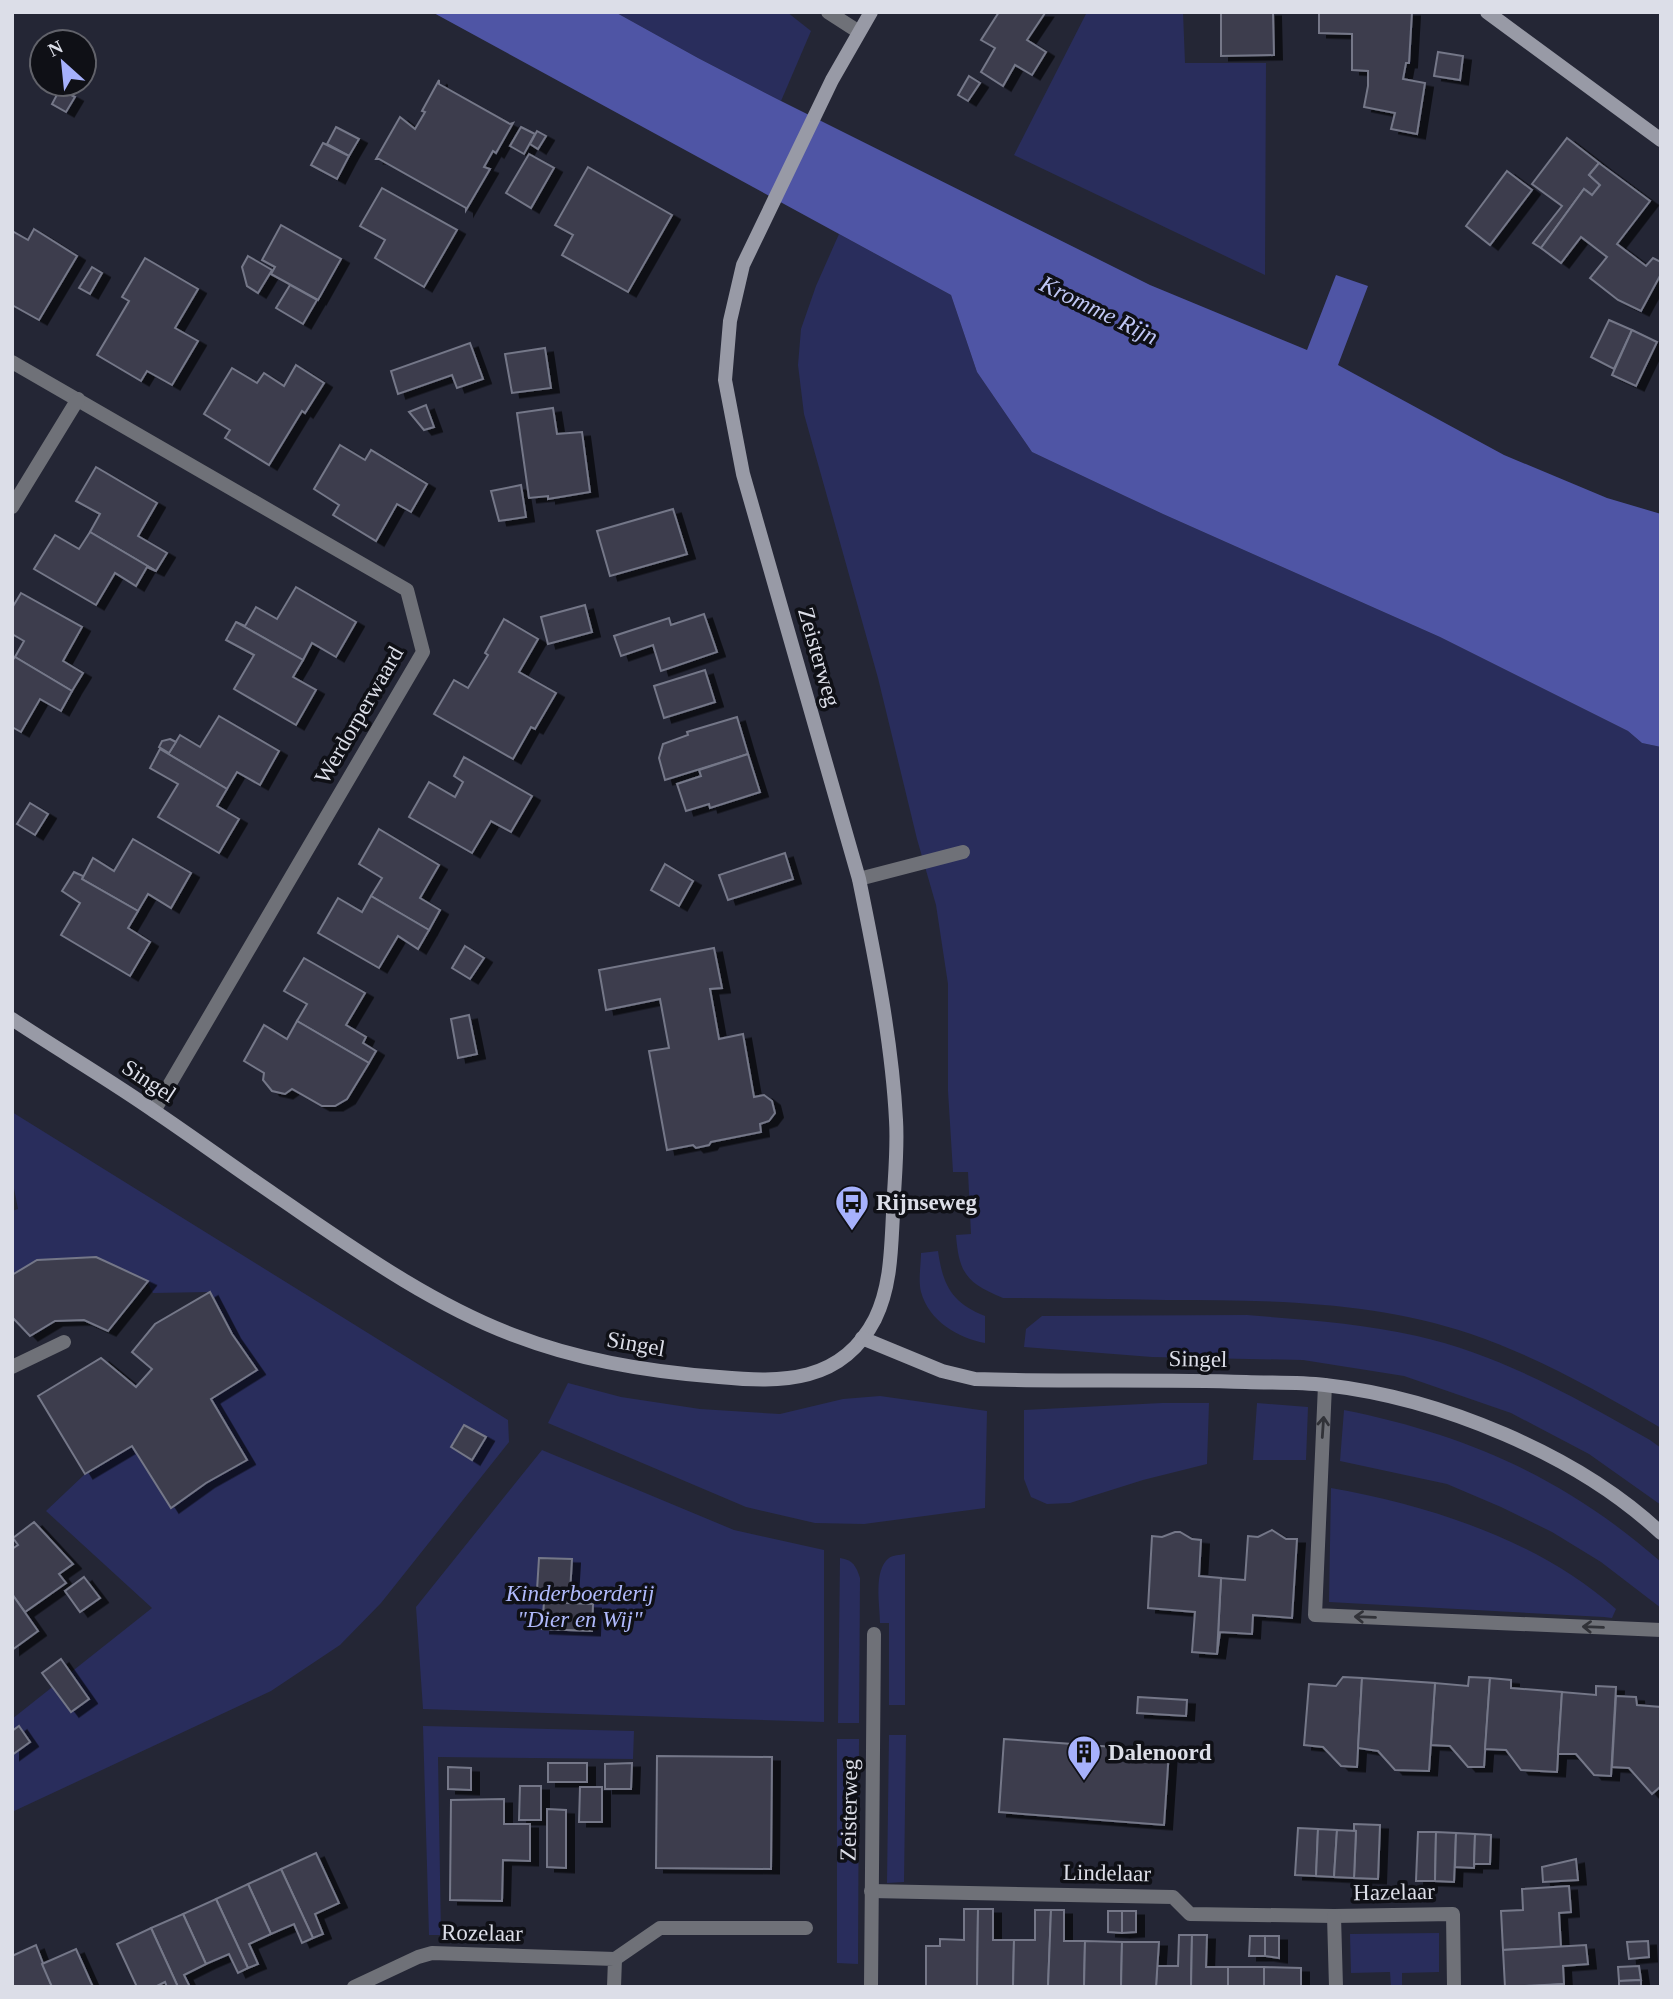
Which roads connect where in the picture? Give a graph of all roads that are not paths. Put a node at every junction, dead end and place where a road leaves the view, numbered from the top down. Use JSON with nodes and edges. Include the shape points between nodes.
{"nodes":[{"id":1,"x":828,"y":12,"type":"edge"},
{"id":2,"x":871,"y":12,"type":"edge"},
{"id":3,"x":1487,"y":12,"type":"edge"},
{"id":4,"x":859,"y":32,"type":"junction"},
{"id":5,"x":1661,"y":140,"type":"edge"},
{"id":6,"x":13,"y":364,"type":"edge"},
{"id":7,"x":78,"y":399,"type":"junction"},
{"id":8,"x":12,"y":507,"type":"edge"},
{"id":9,"x":963,"y":852,"type":"dead end"},
{"id":10,"x":859,"y":879,"type":"junction"},
{"id":11,"x":12,"y":1019,"type":"edge"},
{"id":12,"x":154,"y":1111,"type":"junction"},
{"id":13,"x":862,"y":1338,"type":"junction"},
{"id":14,"x":64,"y":1342,"type":"dead end"},
{"id":15,"x":12,"y":1367,"type":"edge"},
{"id":16,"x":1325,"y":1385,"type":"junction"},
{"id":17,"x":1661,"y":1533,"type":"edge"},
{"id":18,"x":1661,"y":1630,"type":"edge"},
{"id":19,"x":874,"y":1634,"type":"dead end"},
{"id":20,"x":871,"y":1891,"type":"junction"},
{"id":21,"x":1335,"y":1916,"type":"junction"},
{"id":22,"x":806,"y":1928,"type":"dead end"},
{"id":23,"x":615,"y":1964,"type":"junction"},
{"id":24,"x":354,"y":1987,"type":"edge"},
{"id":25,"x":614,"y":1987,"type":"edge"},
{"id":26,"x":871,"y":1987,"type":"edge"},
{"id":27,"x":1336,"y":1987,"type":"edge"},
{"id":28,"x":1454,"y":1987,"type":"edge"}],
"edges":[{"from":1,"to":4,"type":"street"},
{"from":2,"to":4,"type":"street","name":"Zeisterweg"},
{"from":3,"to":5,"type":"street"},
{"from":4,"to":10,"type":"street","name":"Zeisterweg","via":[[759,230],[737,286],[725,380],[743,474]]},
{"from":6,"to":7,"type":"street","name":"Werdorperwaard"},
{"from":7,"to":8,"type":"street"},
{"from":7,"to":12,"type":"street","name":"Werdorperwaard","via":[[407,590],[423,652]]},
{"from":9,"to":10,"type":"street"},
{"from":10,"to":13,"type":"street","name":"Zeisterweg","via":[[897,1124],[890,1269],[880,1307]]},
{"from":11,"to":12,"type":"street","name":"Singel"},
{"from":12,"to":13,"type":"street","name":"Singel","via":[[360,1252],[448,1305],[515,1336],[631,1367],[761,1380],[803,1378],[820,1372]]},
{"from":13,"to":16,"type":"street","name":"Singel","via":[[942,1371],[975,1379]]},
{"from":14,"to":15,"type":"street"},
{"from":16,"to":17,"type":"street","name":"Singel","via":[[1410,1402],[1486,1427],[1592,1479]]},
{"from":18,"to":16,"type":"street","one_way":true,"via":[[1315,1615]]},
{"from":19,"to":20,"type":"street","name":"Zeisterweg"},
{"from":20,"to":21,"type":"street","name":"Lindelaar","via":[[1172,1897],[1190,1914]]},
{"from":20,"to":26,"type":"street","name":"Zeisterweg"},
{"from":21,"to":27,"type":"street","name":"Hazelaar"},
{"from":21,"to":28,"type":"street","name":"Hazelaar","via":[[1453,1914]]},
{"from":22,"to":23,"type":"street","via":[[660,1928]]},
{"from":23,"to":24,"type":"street","name":"Rozelaar","via":[[432,1953]]},
{"from":23,"to":25,"type":"street"}]}
